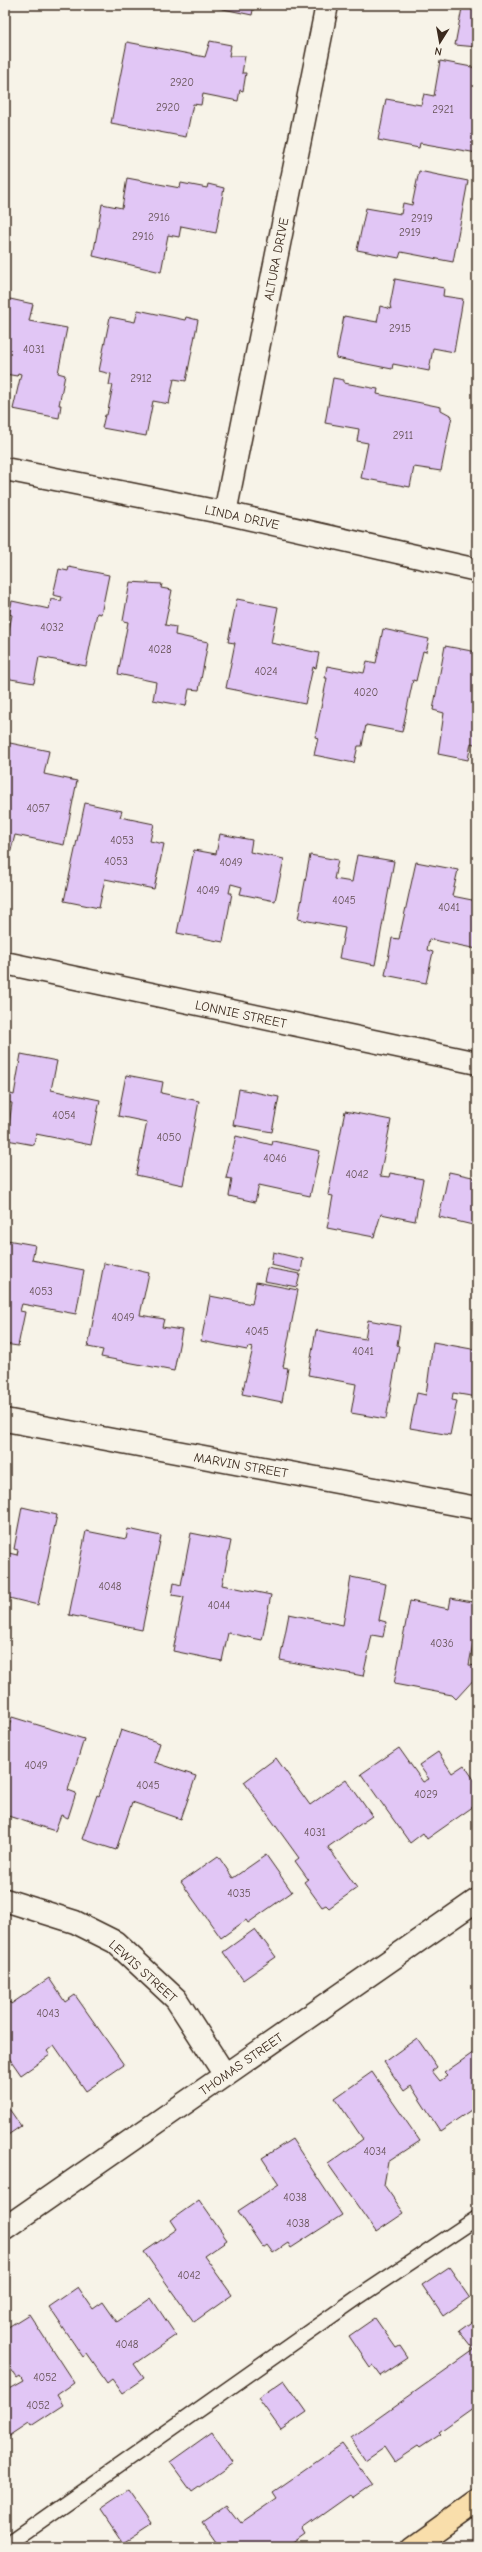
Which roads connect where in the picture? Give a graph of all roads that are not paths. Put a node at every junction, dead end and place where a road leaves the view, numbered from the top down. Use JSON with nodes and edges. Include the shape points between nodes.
{"nodes":[{"id":1,"x":327,"y":5,"type":"edge"},
{"id":2,"x":5,"y":469,"type":"edge"},
{"id":3,"x":225,"y":513,"type":"junction"},
{"id":4,"x":477,"y":570,"type":"edge"},
{"id":5,"x":5,"y":963,"type":"edge"},
{"id":6,"x":477,"y":1063,"type":"edge"},
{"id":7,"x":5,"y":1420,"type":"edge"},
{"id":8,"x":477,"y":1508,"type":"edge"},
{"id":9,"x":5,"y":1900,"type":"edge"},
{"id":10,"x":477,"y":1900,"type":"edge"},
{"id":11,"x":226,"y":2075,"type":"junction"},
{"id":12,"x":477,"y":2218,"type":"edge"},
{"id":13,"x":5,"y":2228,"type":"edge"},
{"id":14,"x":477,"y":2502,"type":"edge"},
{"id":15,"x":5,"y":2546,"type":"edge"},
{"id":16,"x":413,"y":2547,"type":"edge"}],
"edges":[{"from":1,"to":3,"type":"street","name":"ALTURA DRIVE"},
{"from":2,"to":3,"type":"street","name":"LINDA DRIVE"},
{"from":3,"to":4,"type":"street","name":"LINDA DRIVE"},
{"from":5,"to":6,"type":"street","name":"LONNIE STREET"},
{"from":7,"to":8,"type":"street","name":"MARVIN STREET"},
{"from":9,"to":11,"type":"street","name":"LEWIS STREET","via":[[75,1922],[115,1942],[176,1999]]},
{"from":10,"to":11,"type":"street","name":"THOMAS STREET"},
{"from":11,"to":13,"type":"street","name":"THOMAS STREET"},
{"from":12,"to":15,"type":"lane","via":[[357,2298]]},
{"from":14,"to":16,"type":"main road"}]}
